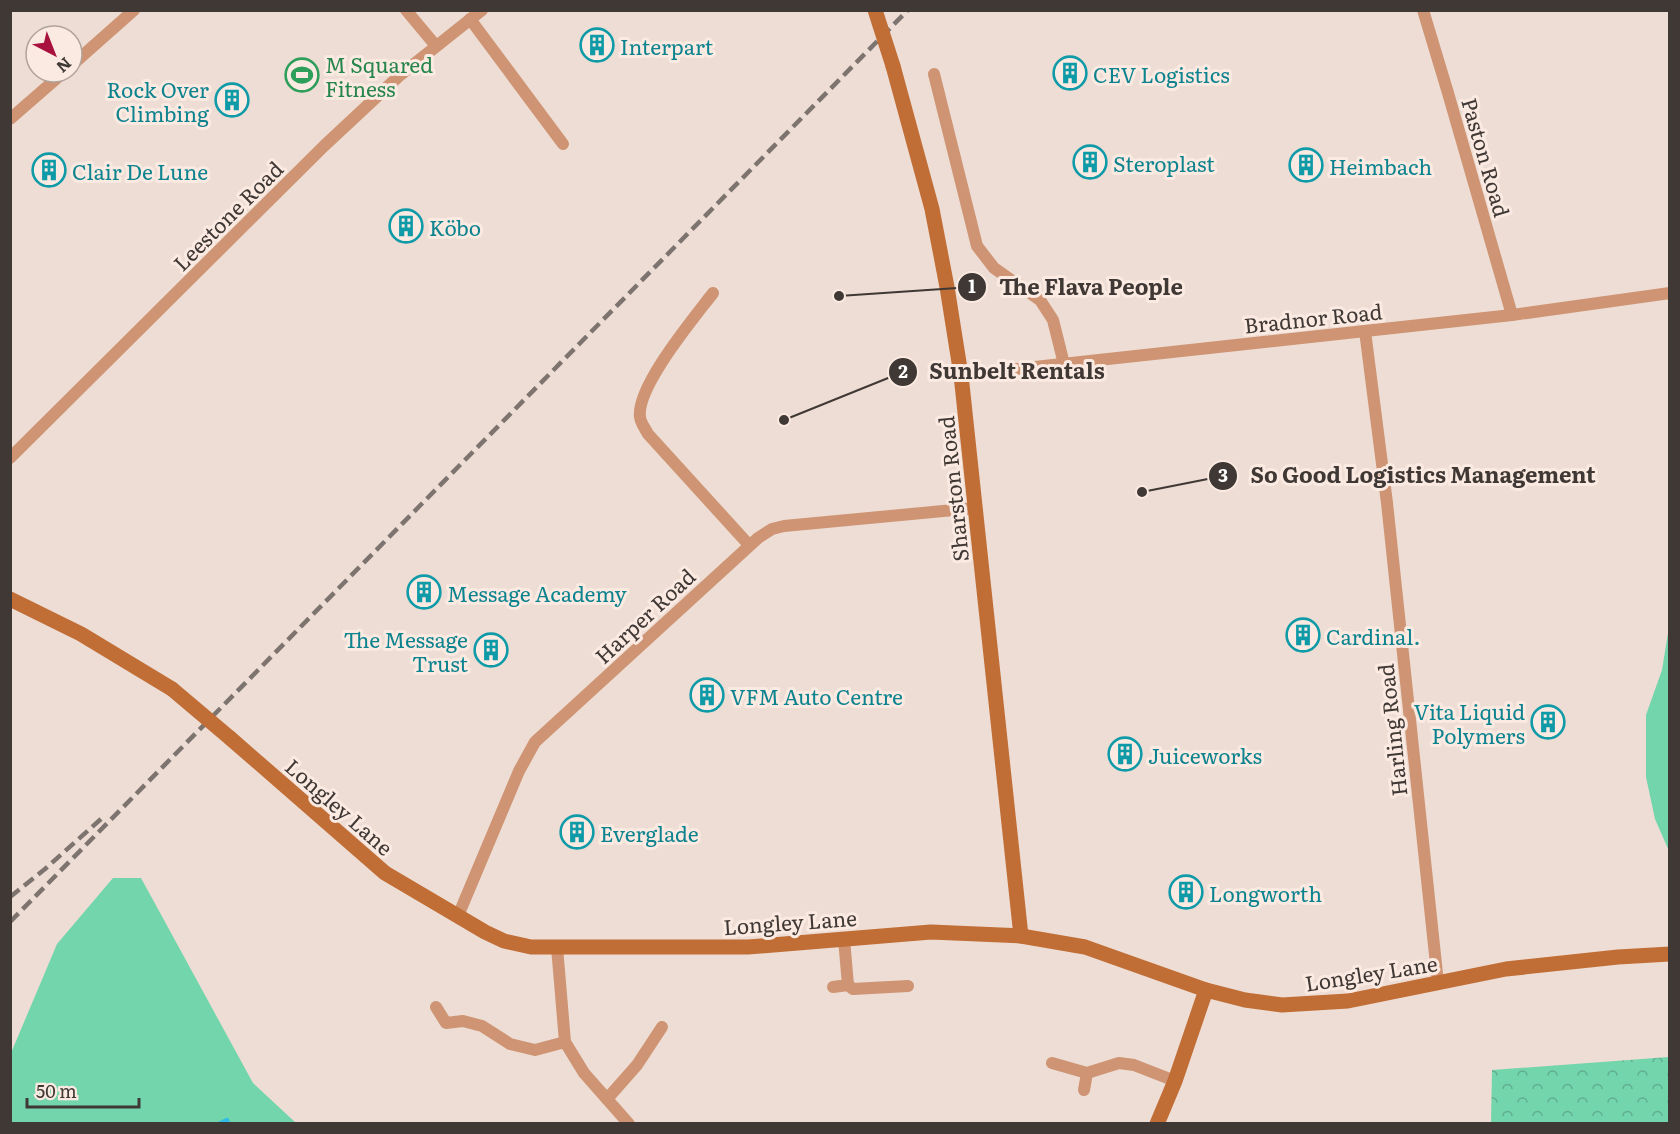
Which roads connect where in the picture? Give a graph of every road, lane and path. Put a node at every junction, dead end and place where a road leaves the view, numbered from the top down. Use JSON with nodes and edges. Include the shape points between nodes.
{"nodes":[{"id":1,"x":134,"y":10,"type":"edge"},
{"id":2,"x":406,"y":10,"type":"edge"},
{"id":3,"x":482,"y":10,"type":"edge"},
{"id":4,"x":875,"y":10,"type":"edge"},
{"id":5,"x":1423,"y":10,"type":"edge"},
{"id":6,"x":470,"y":19,"type":"junction"},
{"id":7,"x":436,"y":46,"type":"junction"},
{"id":8,"x":84,"y":54,"type":"edge"},
{"id":9,"x":934,"y":74,"type":"dead end"},
{"id":10,"x":50,"y":84,"type":"edge"},
{"id":11,"x":10,"y":119,"type":"edge"},
{"id":12,"x":563,"y":144,"type":"dead end"},
{"id":13,"x":713,"y":293,"type":"dead end"},
{"id":14,"x":1670,"y":293,"type":"edge"},
{"id":15,"x":1512,"y":315,"type":"junction"},
{"id":16,"x":1365,"y":331,"type":"junction"},
{"id":17,"x":1064,"y":364,"type":"junction"},
{"id":18,"x":961,"y":375,"type":"junction"},
{"id":19,"x":13,"y":450,"type":"edge"},
{"id":20,"x":975,"y":508,"type":"junction"},
{"id":21,"x":749,"y":545,"type":"junction"},
{"id":22,"x":10,"y":599,"type":"edge"},
{"id":23,"x":458,"y":916,"type":"junction"},
{"id":24,"x":1021,"y":936,"type":"junction"},
{"id":25,"x":844,"y":939,"type":"junction"},
{"id":26,"x":557,"y":947,"type":"junction"},
{"id":27,"x":1670,"y":954,"type":"edge"},
{"id":28,"x":1438,"y":983,"type":"junction"},
{"id":29,"x":848,"y":985,"type":"junction"},
{"id":30,"x":908,"y":986,"type":"dead end"},
{"id":31,"x":834,"y":987,"type":"dead end"},
{"id":32,"x":1206,"y":990,"type":"junction"},
{"id":33,"x":436,"y":1007,"type":"dead end"},
{"id":34,"x":662,"y":1028,"type":"dead end"},
{"id":35,"x":565,"y":1042,"type":"junction"},
{"id":36,"x":1052,"y":1063,"type":"dead end"},
{"id":37,"x":1086,"y":1073,"type":"junction"},
{"id":38,"x":1175,"y":1082,"type":"junction"},
{"id":39,"x":1084,"y":1090,"type":"dead end"},
{"id":40,"x":607,"y":1099,"type":"junction"},
{"id":41,"x":629,"y":1124,"type":"edge"},
{"id":42,"x":1157,"y":1124,"type":"edge"}],
"edges":[{"from":1,"to":8,"type":"street"},
{"from":2,"to":7,"type":"street"},
{"from":3,"to":6,"type":"street","name":"Leestone Road"},
{"from":4,"to":18,"type":"main road","name":"Sharston Road","bridge":true,"via":[[932,209]]},
{"from":5,"to":15,"type":"street","name":"Paston Road"},
{"from":6,"to":7,"type":"street","name":"Leestone Road"},
{"from":6,"to":12,"type":"street"},
{"from":7,"to":19,"type":"street","name":"Leestone Road","via":[[375,97]]},
{"from":9,"to":17,"type":"street","via":[[977,246],[994,268],[1040,300],[1053,320]]},
{"from":10,"to":11,"type":"street"},
{"from":13,"to":21,"type":"street","via":[[651,381],[640,416],[648,434]]},
{"from":14,"to":15,"type":"street","name":"Bradnor Road"},
{"from":15,"to":16,"type":"street","name":"Bradnor Road"},
{"from":16,"to":17,"type":"street","name":"Bradnor Road"},
{"from":16,"to":28,"type":"street","name":"Harling Road"},
{"from":17,"to":18,"type":"street","name":"Bradnor Road"},
{"from":18,"to":20,"type":"main road","name":"Sharston Road"},
{"from":20,"to":21,"type":"street","name":"Harper Road","via":[[784,526]]},
{"from":20,"to":24,"type":"main road","name":"Sharston Road"},
{"from":21,"to":23,"type":"street","name":"Harper Road","via":[[535,742]]},
{"from":22,"to":23,"type":"main road","name":"Longley Lane","bridge":true,"via":[[81,634],[172,689],[385,873]]},
{"from":23,"to":26,"type":"main road","name":"Longley Lane","via":[[504,941]]},
{"from":24,"to":25,"type":"main road","name":"Longley Lane","via":[[932,932]]},
{"from":24,"to":32,"type":"main road","name":"Longley Lane","via":[[1085,947]]},
{"from":25,"to":26,"type":"main road","name":"Longley Lane","via":[[748,947]]},
{"from":25,"to":29,"type":"street"},
{"from":26,"to":35,"type":"street"},
{"from":27,"to":28,"type":"main road","name":"Longley Lane","via":[[1506,969]]},
{"from":28,"to":32,"type":"main road","name":"Longley Lane","via":[[1306,1005],[1245,1000]]},
{"from":29,"to":30,"type":"street","via":[[853,989]]},
{"from":29,"to":31,"type":"street"},
{"from":32,"to":38,"type":"main road"},
{"from":33,"to":35,"type":"street","via":[[446,1023],[463,1021],[482,1026],[510,1044],[535,1050]]},
{"from":34,"to":40,"type":"street"},
{"from":35,"to":40,"type":"street"},
{"from":36,"to":37,"type":"street"},
{"from":37,"to":38,"type":"street","via":[[1119,1063]]},
{"from":37,"to":39,"type":"street"},
{"from":38,"to":42,"type":"main road"},
{"from":40,"to":41,"type":"street"}]}
